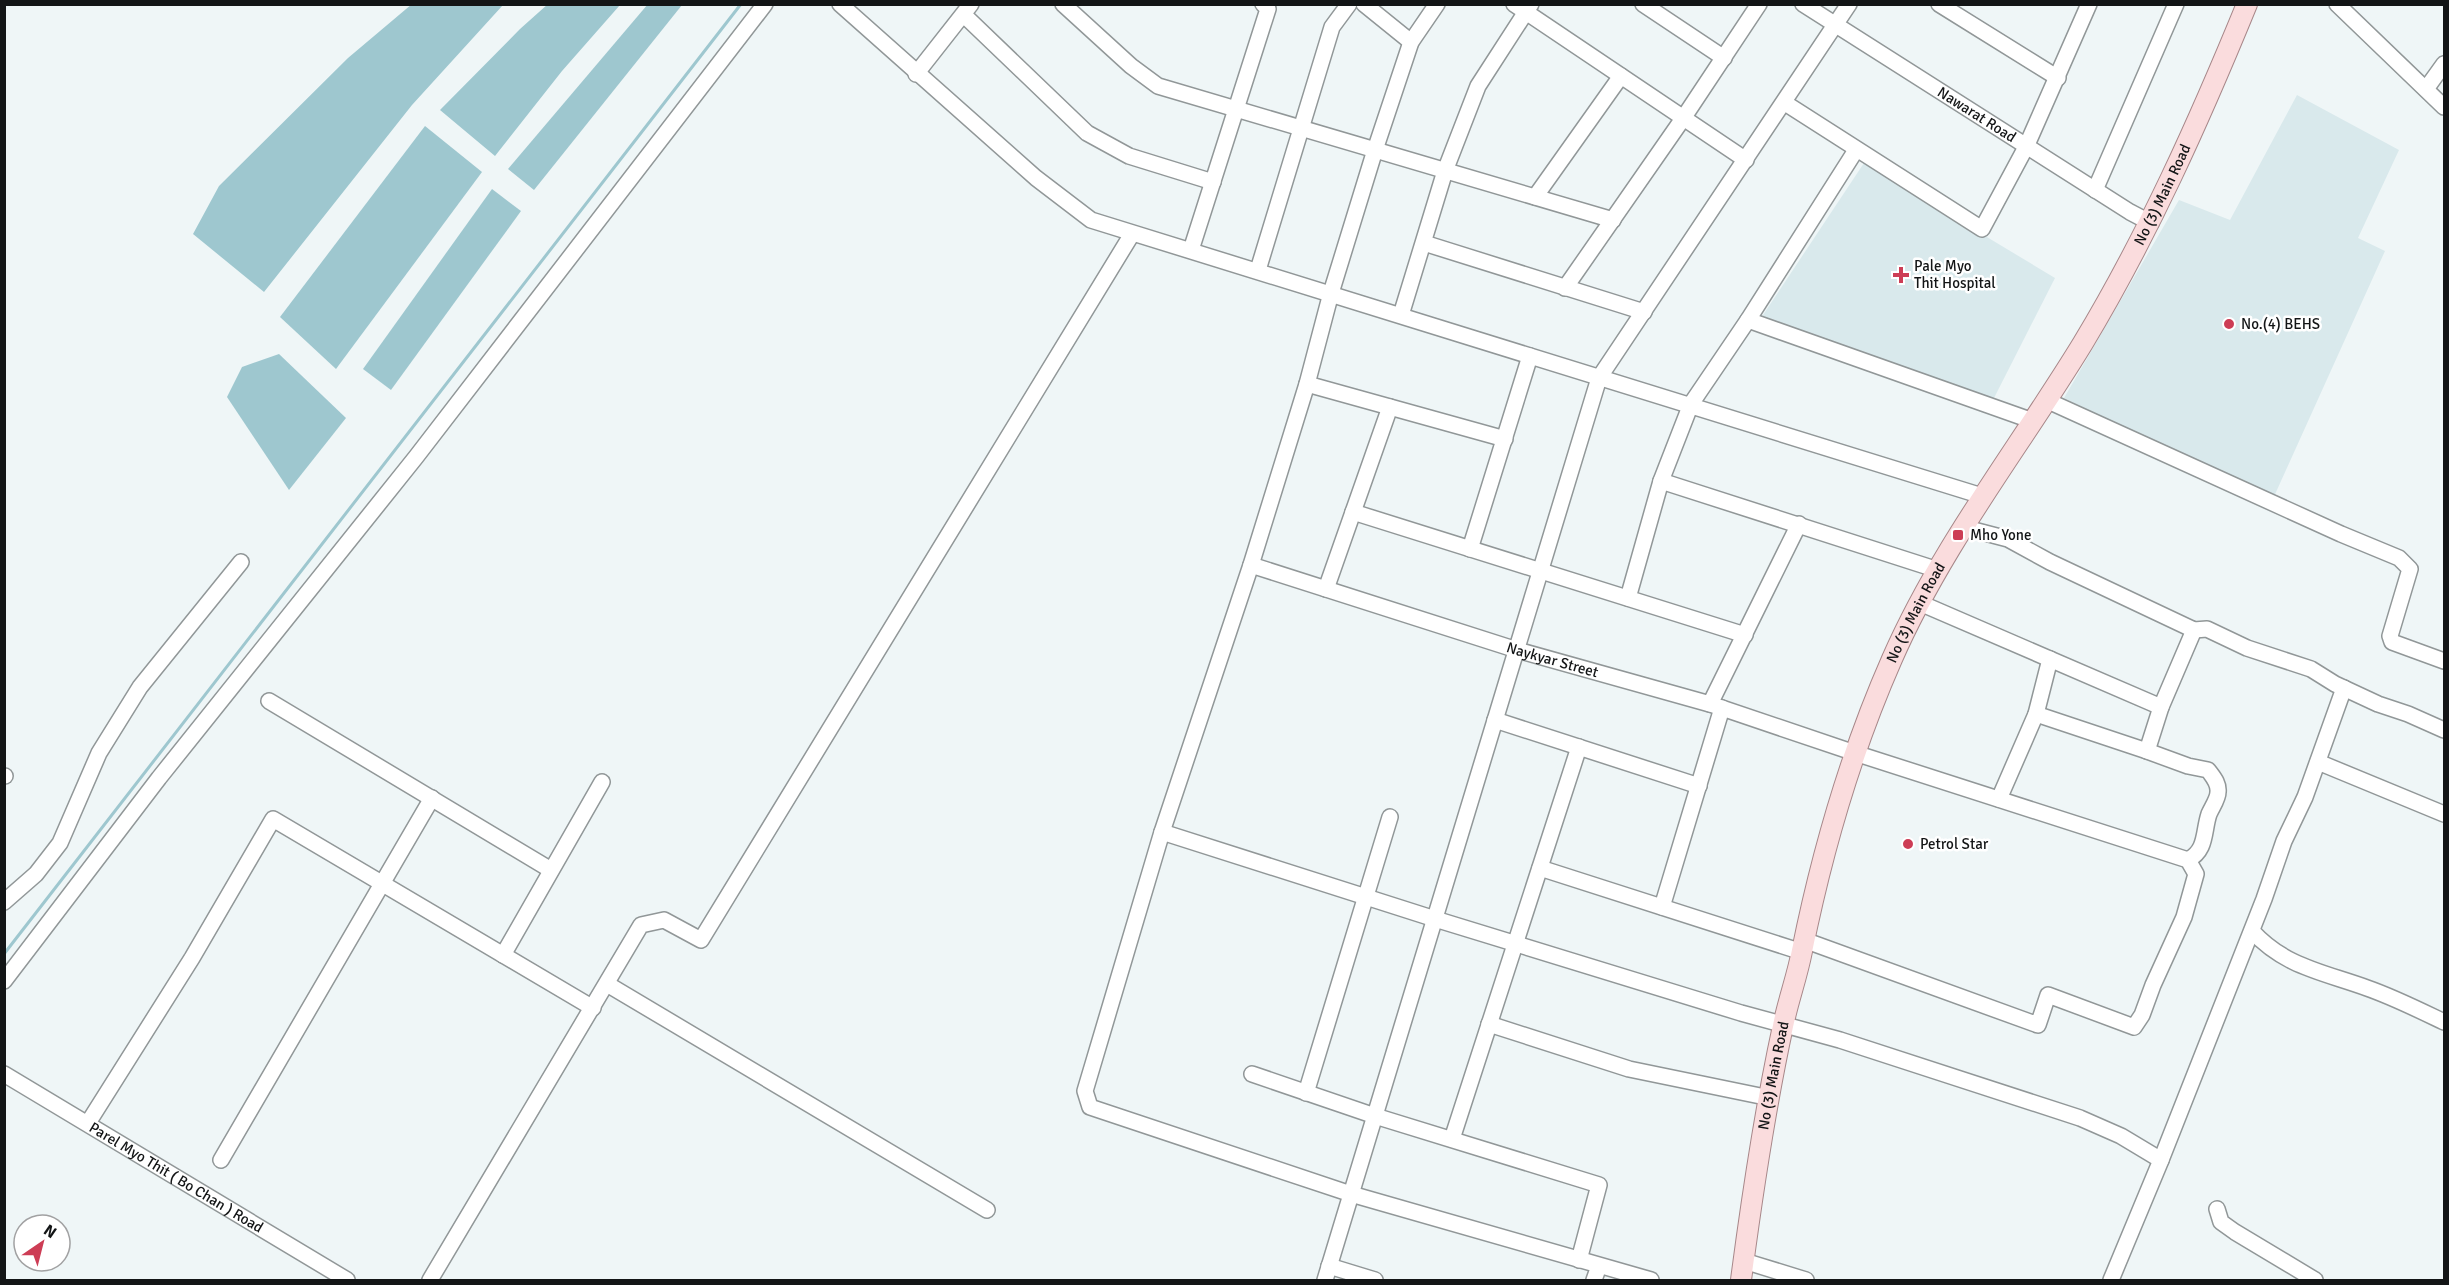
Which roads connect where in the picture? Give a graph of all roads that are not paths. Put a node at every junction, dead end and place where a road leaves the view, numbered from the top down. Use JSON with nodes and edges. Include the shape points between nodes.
{"nodes":[{"id":1,"x":765,"y":4,"type":"edge"},
{"id":2,"x":840,"y":4,"type":"edge"},
{"id":3,"x":863,"y":4,"type":"edge"},
{"id":4,"x":1263,"y":4,"type":"edge"},
{"id":5,"x":1349,"y":4,"type":"edge"},
{"id":6,"x":1365,"y":4,"type":"edge"},
{"id":7,"x":1437,"y":4,"type":"edge"},
{"id":8,"x":1643,"y":4,"type":"edge"},
{"id":9,"x":1760,"y":4,"type":"edge"},
{"id":10,"x":1803,"y":4,"type":"edge"},
{"id":11,"x":1849,"y":4,"type":"edge"},
{"id":12,"x":2176,"y":4,"type":"edge"},
{"id":13,"x":2247,"y":4,"type":"edge"},
{"id":14,"x":2337,"y":4,"type":"edge"},
{"id":15,"x":1942,"y":5,"type":"edge"},
{"id":16,"x":2088,"y":5,"type":"edge"},
{"id":17,"x":1066,"y":6,"type":"edge"},
{"id":18,"x":1523,"y":7,"type":"edge"},
{"id":19,"x":968,"y":10,"type":"edge"},
{"id":20,"x":853,"y":17,"type":"junction"},
{"id":21,"x":1836,"y":26,"type":"junction"},
{"id":22,"x":1411,"y":42,"type":"junction"},
{"id":23,"x":1724,"y":58,"type":"junction"},
{"id":24,"x":2445,"y":64,"type":"edge"},
{"id":25,"x":916,"y":74,"type":"junction"},
{"id":26,"x":1622,"y":76,"type":"junction"},
{"id":27,"x":2058,"y":78,"type":"junction"},
{"id":28,"x":2426,"y":88,"type":"junction"},
{"id":29,"x":1785,"y":103,"type":"junction"},
{"id":30,"x":2445,"y":107,"type":"edge"},
{"id":31,"x":1236,"y":110,"type":"junction"},
{"id":32,"x":1684,"y":117,"type":"junction"},
{"id":33,"x":1302,"y":127,"type":"junction"},
{"id":34,"x":2026,"y":147,"type":"junction"},
{"id":35,"x":1375,"y":150,"type":"junction"},
{"id":36,"x":1856,"y":150,"type":"junction"},
{"id":37,"x":1746,"y":160,"type":"junction"},
{"id":38,"x":1445,"y":171,"type":"junction"},
{"id":39,"x":1213,"y":182,"type":"junction"},
{"id":40,"x":2095,"y":190,"type":"junction"},
{"id":41,"x":1534,"y":197,"type":"junction"},
{"id":42,"x":1613,"y":220,"type":"junction"},
{"id":43,"x":2151,"y":223,"type":"junction"},
{"id":44,"x":1132,"y":234,"type":"junction"},
{"id":45,"x":1424,"y":243,"type":"junction"},
{"id":46,"x":1191,"y":250,"type":"junction"},
{"id":47,"x":1258,"y":270,"type":"junction"},
{"id":48,"x":1565,"y":288,"type":"junction"},
{"id":49,"x":1331,"y":293,"type":"junction"},
{"id":50,"x":1644,"y":312,"type":"junction"},
{"id":51,"x":1401,"y":315,"type":"junction"},
{"id":52,"x":1748,"y":320,"type":"junction"},
{"id":53,"x":1530,"y":356,"type":"junction"},
{"id":54,"x":1599,"y":378,"type":"junction"},
{"id":55,"x":1307,"y":384,"type":"junction"},
{"id":56,"x":2046,"y":400,"type":"junction"},
{"id":57,"x":1691,"y":404,"type":"junction"},
{"id":58,"x":1390,"y":407,"type":"junction"},
{"id":59,"x":2033,"y":421,"type":"junction"},
{"id":60,"x":1505,"y":439,"type":"junction"},
{"id":61,"x":1661,"y":481,"type":"junction"},
{"id":62,"x":1982,"y":496,"type":"junction"},
{"id":63,"x":1353,"y":512,"type":"junction"},
{"id":64,"x":1799,"y":524,"type":"junction"},
{"id":65,"x":1962,"y":527,"type":"junction"},
{"id":66,"x":1470,"y":549,"type":"junction"},
{"id":67,"x":241,"y":562,"type":"dead end"},
{"id":68,"x":1251,"y":565,"type":"junction"},
{"id":69,"x":1938,"y":570,"type":"junction"},
{"id":70,"x":1541,"y":571,"type":"junction"},
{"id":71,"x":1326,"y":589,"type":"junction"},
{"id":72,"x":1628,"y":598,"type":"junction"},
{"id":73,"x":1920,"y":603,"type":"junction"},
{"id":74,"x":2194,"y":630,"type":"junction"},
{"id":75,"x":1745,"y":635,"type":"junction"},
{"id":76,"x":1516,"y":650,"type":"junction"},
{"id":77,"x":2050,"y":659,"type":"junction"},
{"id":78,"x":2445,"y":661,"type":"edge"},
{"id":79,"x":2344,"y":688,"type":"junction"},
{"id":80,"x":269,"y":701,"type":"dead end"},
{"id":81,"x":1716,"y":706,"type":"junction"},
{"id":82,"x":2161,"y":707,"type":"junction"},
{"id":83,"x":2036,"y":714,"type":"junction"},
{"id":84,"x":1495,"y":720,"type":"junction"},
{"id":85,"x":2445,"y":730,"type":"edge"},
{"id":86,"x":1580,"y":747,"type":"junction"},
{"id":87,"x":2148,"y":751,"type":"junction"},
{"id":88,"x":1855,"y":753,"type":"junction"},
{"id":89,"x":2318,"y":762,"type":"junction"},
{"id":90,"x":602,"y":782,"type":"dead end"},
{"id":91,"x":1699,"y":786,"type":"junction"},
{"id":92,"x":432,"y":798,"type":"junction"},
{"id":93,"x":1999,"y":800,"type":"junction"},
{"id":94,"x":2445,"y":814,"type":"edge"},
{"id":95,"x":1390,"y":817,"type":"dead end"},
{"id":96,"x":1162,"y":832,"type":"junction"},
{"id":97,"x":2188,"y":860,"type":"junction"},
{"id":98,"x":1540,"y":868,"type":"junction"},
{"id":99,"x":551,"y":870,"type":"junction"},
{"id":100,"x":381,"y":882,"type":"junction"},
{"id":101,"x":1365,"y":896,"type":"junction"},
{"id":102,"x":4,"y":902,"type":"edge"},
{"id":103,"x":1662,"y":907,"type":"junction"},
{"id":104,"x":1435,"y":919,"type":"junction"},
{"id":105,"x":2252,"y":930,"type":"junction"},
{"id":106,"x":1516,"y":944,"type":"junction"},
{"id":107,"x":1803,"y":946,"type":"junction"},
{"id":108,"x":503,"y":955,"type":"junction"},
{"id":109,"x":4,"y":981,"type":"edge"},
{"id":110,"x":607,"y":984,"type":"junction"},
{"id":111,"x":593,"y":1008,"type":"junction"},
{"id":112,"x":2445,"y":1022,"type":"edge"},
{"id":113,"x":1489,"y":1024,"type":"junction"},
{"id":114,"x":1783,"y":1025,"type":"junction"},
{"id":115,"x":4,"y":1074,"type":"edge"},
{"id":116,"x":1252,"y":1074,"type":"dead end"},
{"id":117,"x":1306,"y":1093,"type":"junction"},
{"id":118,"x":1770,"y":1098,"type":"junction"},
{"id":119,"x":1375,"y":1116,"type":"junction"},
{"id":120,"x":88,"y":1123,"type":"junction"},
{"id":121,"x":1452,"y":1139,"type":"junction"},
{"id":122,"x":221,"y":1160,"type":"dead end"},
{"id":123,"x":2161,"y":1160,"type":"junction"},
{"id":124,"x":1351,"y":1194,"type":"junction"},
{"id":125,"x":2217,"y":1209,"type":"dead end"},
{"id":126,"x":987,"y":1210,"type":"dead end"},
{"id":127,"x":1579,"y":1260,"type":"junction"},
{"id":128,"x":1743,"y":1271,"type":"edge"},
{"id":129,"x":1327,"y":1273,"type":"edge"},
{"id":130,"x":1597,"y":1273,"type":"edge"},
{"id":131,"x":347,"y":1281,"type":"edge"},
{"id":132,"x":430,"y":1281,"type":"edge"},
{"id":133,"x":1375,"y":1281,"type":"edge"},
{"id":134,"x":1651,"y":1281,"type":"edge"},
{"id":135,"x":1806,"y":1281,"type":"edge"},
{"id":136,"x":2111,"y":1281,"type":"edge"},
{"id":137,"x":2315,"y":1281,"type":"edge"}],
"edges":[{"from":1,"to":109,"type":"street"},
{"from":2,"to":20,"type":"street"},
{"from":3,"to":20,"type":"street"},
{"from":4,"to":31,"type":"street","via":[[1268,9]]},
{"from":5,"to":33,"type":"street","via":[[1332,27]]},
{"from":6,"to":22,"type":"street"},
{"from":7,"to":22,"type":"street"},
{"from":8,"to":23,"type":"street"},
{"from":9,"to":23,"type":"street"},
{"from":10,"to":21,"type":"street","name":"Nawarat Road"},
{"from":11,"to":21,"type":"street"},
{"from":12,"to":40,"type":"street"},
{"from":13,"to":43,"type":"main road","name":"No (3) Main Road"},
{"from":14,"to":28,"type":"street"},
{"from":15,"to":27,"type":"street"},
{"from":16,"to":27,"type":"street"},
{"from":17,"to":31,"type":"street","via":[[1158,86]]},
{"from":18,"to":26,"type":"street"},
{"from":18,"to":38,"type":"street","via":[[1478,86]]},
{"from":19,"to":25,"type":"street"},
{"from":19,"to":39,"type":"street","via":[[1087,133],[1129,156]]},
{"from":20,"to":25,"type":"street"},
{"from":21,"to":29,"type":"street"},
{"from":21,"to":34,"type":"street","name":"Nawarat Road"},
{"from":22,"to":35,"type":"street"},
{"from":23,"to":32,"type":"street"},
{"from":24,"to":28,"type":"street"},
{"from":25,"to":44,"type":"street","via":[[1065,202],[1091,220]]},
{"from":26,"to":32,"type":"street"},
{"from":26,"to":41,"type":"street"},
{"from":27,"to":34,"type":"street"},
{"from":28,"to":30,"type":"street"},
{"from":29,"to":36,"type":"street"},
{"from":29,"to":37,"type":"street"},
{"from":31,"to":33,"type":"street"},
{"from":31,"to":39,"type":"street"},
{"from":32,"to":37,"type":"street"},
{"from":32,"to":42,"type":"street"},
{"from":33,"to":35,"type":"street"},
{"from":33,"to":47,"type":"street"},
{"from":34,"to":36,"type":"street","via":[[1982,229]]},
{"from":34,"to":40,"type":"street","name":"Nawarat Road"},
{"from":35,"to":38,"type":"street"},
{"from":35,"to":49,"type":"street"},
{"from":36,"to":52,"type":"street"},
{"from":37,"to":50,"type":"street"},
{"from":38,"to":41,"type":"street"},
{"from":38,"to":45,"type":"street"},
{"from":39,"to":46,"type":"street"},
{"from":40,"to":43,"type":"street","name":"Nawarat Road"},
{"from":41,"to":42,"type":"street"},
{"from":42,"to":48,"type":"street"},
{"from":43,"to":56,"type":"main road","name":"No (3) Main Road"},
{"from":44,"to":46,"type":"street"},
{"from":44,"to":110,"type":"street","via":[[701,940],[664,920],[641,925]]},
{"from":45,"to":48,"type":"street"},
{"from":45,"to":51,"type":"street"},
{"from":46,"to":47,"type":"street"},
{"from":47,"to":49,"type":"street"},
{"from":48,"to":50,"type":"street"},
{"from":49,"to":51,"type":"street"},
{"from":49,"to":55,"type":"street"},
{"from":50,"to":54,"type":"street"},
{"from":51,"to":53,"type":"street"},
{"from":52,"to":57,"type":"street"},
{"from":52,"to":59,"type":"street"},
{"from":53,"to":54,"type":"street"},
{"from":53,"to":60,"type":"street"},
{"from":54,"to":57,"type":"street"},
{"from":54,"to":70,"type":"street"},
{"from":55,"to":58,"type":"street"},
{"from":55,"to":68,"type":"street"},
{"from":56,"to":59,"type":"main road","name":"No (3) Main Road"},
{"from":56,"to":78,"type":"street","via":[[2399,558],[2410,569],[2390,636],[2392,642]]},
{"from":57,"to":61,"type":"street"},
{"from":57,"to":62,"type":"street"},
{"from":58,"to":60,"type":"street"},
{"from":58,"to":63,"type":"street"},
{"from":59,"to":62,"type":"main road","name":"No (3) Main Road"},
{"from":60,"to":66,"type":"street"},
{"from":61,"to":64,"type":"street"},
{"from":61,"to":72,"type":"street"},
{"from":62,"to":65,"type":"main road","name":"No (3) Main Road"},
{"from":63,"to":66,"type":"street"},
{"from":63,"to":71,"type":"street"},
{"from":64,"to":69,"type":"street"},
{"from":64,"to":75,"type":"street"},
{"from":65,"to":69,"type":"main road","name":"No (3) Main Road"},
{"from":65,"to":74,"type":"street","via":[[2008,539]]},
{"from":66,"to":70,"type":"street"},
{"from":67,"to":102,"type":"street","via":[[134,697],[99,753],[60,843],[36,874]]},
{"from":68,"to":71,"type":"street","name":"Naykyar Street"},
{"from":68,"to":96,"type":"street"},
{"from":69,"to":73,"type":"main road","name":"No (3) Main Road"},
{"from":70,"to":72,"type":"street"},
{"from":70,"to":76,"type":"street"},
{"from":71,"to":76,"type":"street","name":"Naykyar Street"},
{"from":72,"to":75,"type":"street"},
{"from":73,"to":77,"type":"street"},
{"from":73,"to":88,"type":"main road","name":"No (3) Main Road","via":[[1892,657]]},
{"from":74,"to":79,"type":"street","via":[[2207,629],[2311,669]]},
{"from":74,"to":82,"type":"street"},
{"from":75,"to":81,"type":"street"},
{"from":76,"to":81,"type":"street","name":"Naykyar Street"},
{"from":76,"to":84,"type":"street"},
{"from":77,"to":82,"type":"street"},
{"from":77,"to":83,"type":"street"},
{"from":79,"to":85,"type":"street"},
{"from":79,"to":89,"type":"street"},
{"from":80,"to":92,"type":"street"},
{"from":81,"to":88,"type":"street","name":"Naykyar Street"},
{"from":81,"to":91,"type":"street"},
{"from":82,"to":87,"type":"street"},
{"from":83,"to":87,"type":"street"},
{"from":83,"to":93,"type":"street"},
{"from":84,"to":86,"type":"street"},
{"from":84,"to":104,"type":"street"},
{"from":86,"to":91,"type":"street"},
{"from":86,"to":98,"type":"street"},
{"from":87,"to":97,"type":"street","via":[[2208,770],[2217,783],[2218,794],[2208,816],[2204,842]]},
{"from":88,"to":93,"type":"street","name":"Naykyar Street"},
{"from":88,"to":107,"type":"main road","name":"No (3) Main Road"},
{"from":89,"to":94,"type":"street"},
{"from":89,"to":105,"type":"street"},
{"from":90,"to":99,"type":"street"},
{"from":91,"to":103,"type":"street"},
{"from":92,"to":99,"type":"street"},
{"from":92,"to":100,"type":"street"},
{"from":93,"to":97,"type":"street","name":"Naykyar Street"},
{"from":95,"to":101,"type":"street"},
{"from":96,"to":101,"type":"street"},
{"from":96,"to":124,"type":"street","via":[[1085,1090],[1090,1107]]},
{"from":97,"to":107,"type":"street","via":[[2196,874],[2184,917],[2134,1027],[2048,995],[2038,1025]]},
{"from":98,"to":103,"type":"street"},
{"from":98,"to":106,"type":"street"},
{"from":99,"to":108,"type":"street"},
{"from":100,"to":108,"type":"street"},
{"from":100,"to":120,"type":"street","via":[[273,819],[192,958]]},
{"from":100,"to":122,"type":"street"},
{"from":101,"to":104,"type":"street"},
{"from":101,"to":117,"type":"street"},
{"from":103,"to":107,"type":"street"},
{"from":104,"to":106,"type":"street"},
{"from":104,"to":119,"type":"street"},
{"from":105,"to":112,"type":"street","via":[[2267,947],[2315,972],[2368,988]]},
{"from":105,"to":123,"type":"street"},
{"from":106,"to":113,"type":"street"},
{"from":106,"to":114,"type":"street"},
{"from":107,"to":114,"type":"main road","name":"No (3) Main Road"},
{"from":108,"to":111,"type":"street"},
{"from":110,"to":111,"type":"street"},
{"from":110,"to":126,"type":"street"},
{"from":111,"to":132,"type":"street"},
{"from":113,"to":118,"type":"street","via":[[1629,1070]]},
{"from":113,"to":121,"type":"street"},
{"from":114,"to":118,"type":"main road","name":"No (3) Main Road"},
{"from":114,"to":123,"type":"street","via":[[2080,1118]]},
{"from":115,"to":120,"type":"street","name":"Parel Myo Thit ( Bo Chan ) Road"},
{"from":116,"to":117,"type":"street"},
{"from":117,"to":119,"type":"street"},
{"from":118,"to":128,"type":"main road","name":"No (3) Main Road"},
{"from":119,"to":121,"type":"street"},
{"from":119,"to":124,"type":"street"},
{"from":120,"to":131,"type":"street","name":"Parel Myo Thit ( Bo Chan ) Road"},
{"from":121,"to":127,"type":"street","via":[[1599,1185]]},
{"from":123,"to":136,"type":"street"},
{"from":124,"to":127,"type":"street"},
{"from":124,"to":129,"type":"street"},
{"from":125,"to":137,"type":"street","via":[[2222,1222],[2235,1232]]},
{"from":127,"to":130,"type":"street"},
{"from":128,"to":135,"type":"street"},
{"from":129,"to":133,"type":"street"},
{"from":130,"to":134,"type":"street"}]}
